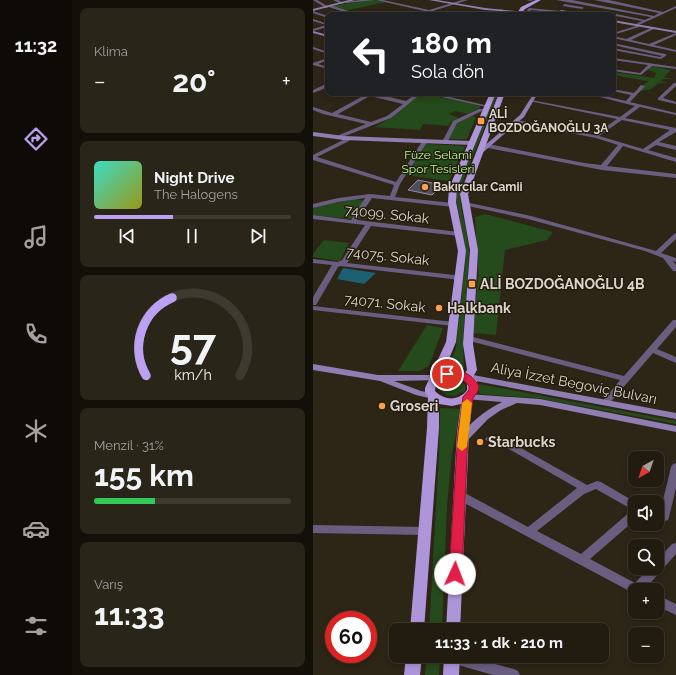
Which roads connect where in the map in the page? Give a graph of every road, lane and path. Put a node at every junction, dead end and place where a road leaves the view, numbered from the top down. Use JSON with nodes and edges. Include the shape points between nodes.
{"nodes":[{"id":1,"x":314,"y":0,"type":"edge"},
{"id":2,"x":335,"y":0,"type":"edge"},
{"id":3,"x":353,"y":0,"type":"edge"},
{"id":4,"x":373,"y":0,"type":"edge"},
{"id":5,"x":378,"y":0,"type":"edge"},
{"id":6,"x":431,"y":0,"type":"edge"},
{"id":7,"x":466,"y":0,"type":"edge"},
{"id":8,"x":539,"y":0,"type":"edge"},
{"id":9,"x":558,"y":0,"type":"edge"},
{"id":10,"x":567,"y":0,"type":"edge"},
{"id":11,"x":596,"y":0,"type":"edge"},
{"id":12,"x":530,"y":1,"type":"edge"},
{"id":13,"x":347,"y":2,"type":"junction"},
{"id":14,"x":342,"y":3,"type":"junction"},
{"id":15,"x":643,"y":3,"type":"dead end"},
{"id":16,"x":452,"y":4,"type":"junction"},
{"id":17,"x":328,"y":6,"type":"junction"},
{"id":18,"x":548,"y":6,"type":"dead end"},
{"id":19,"x":556,"y":6,"type":"dead end"},
{"id":20,"x":600,"y":6,"type":"junction"},
{"id":21,"x":676,"y":7,"type":"edge"},
{"id":22,"x":321,"y":8,"type":"junction"},
{"id":23,"x":591,"y":9,"type":"junction"},
{"id":24,"x":670,"y":9,"type":"junction"},
{"id":25,"x":313,"y":10,"type":"edge"},
{"id":26,"x":421,"y":10,"type":"junction"},
{"id":27,"x":501,"y":10,"type":"junction"},
{"id":28,"x":562,"y":10,"type":"edge"},
{"id":29,"x":426,"y":11,"type":"junction"},
{"id":30,"x":334,"y":12,"type":"edge"},
{"id":31,"x":347,"y":12,"type":"edge"},
{"id":32,"x":415,"y":12,"type":"dead end"},
{"id":33,"x":430,"y":12,"type":"edge"},
{"id":34,"x":497,"y":12,"type":"edge"},
{"id":35,"x":509,"y":12,"type":"edge"},
{"id":36,"x":514,"y":12,"type":"edge"},
{"id":37,"x":520,"y":12,"type":"edge"},
{"id":38,"x":528,"y":12,"type":"edge"},
{"id":39,"x":584,"y":12,"type":"edge"},
{"id":40,"x":663,"y":13,"type":"junction"},
{"id":41,"x":616,"y":15,"type":"edge"},
{"id":42,"x":325,"y":16,"type":"edge"},
{"id":43,"x":655,"y":17,"type":"junction"},
{"id":44,"x":313,"y":20,"type":"edge"},
{"id":45,"x":616,"y":21,"type":"edge"},
{"id":46,"x":646,"y":21,"type":"junction"},
{"id":47,"x":325,"y":24,"type":"edge"},
{"id":48,"x":637,"y":25,"type":"junction"},
{"id":49,"x":325,"y":26,"type":"edge"},
{"id":50,"x":653,"y":28,"type":"junction"},
{"id":51,"x":313,"y":32,"type":"edge"},
{"id":52,"x":676,"y":33,"type":"edge"},
{"id":53,"x":616,"y":35,"type":"edge"},
{"id":54,"x":325,"y":36,"type":"edge"},
{"id":55,"x":616,"y":37,"type":"edge"},
{"id":56,"x":627,"y":40,"type":"junction"},
{"id":57,"x":616,"y":45,"type":"edge"},
{"id":58,"x":650,"y":45,"type":"junction"},
{"id":59,"x":313,"y":48,"type":"edge"},
{"id":60,"x":616,"y":50,"type":"edge"},
{"id":61,"x":675,"y":50,"type":"edge"},
{"id":62,"x":325,"y":53,"type":"edge"},
{"id":63,"x":616,"y":58,"type":"edge"},
{"id":64,"x":616,"y":58,"type":"edge"},
{"id":65,"x":325,"y":60,"type":"edge"},
{"id":66,"x":657,"y":62,"type":"dead end"},
{"id":67,"x":313,"y":64,"type":"edge"},
{"id":68,"x":652,"y":64,"type":"junction"},
{"id":69,"x":325,"y":67,"type":"edge"},
{"id":70,"x":676,"y":68,"type":"edge"},
{"id":71,"x":616,"y":70,"type":"edge"},
{"id":72,"x":676,"y":84,"type":"edge"},
{"id":73,"x":325,"y":86,"type":"edge"},
{"id":74,"x":643,"y":86,"type":"dead end"},
{"id":75,"x":669,"y":90,"type":"junction"},
{"id":76,"x":616,"y":91,"type":"edge"},
{"id":77,"x":313,"y":92,"type":"edge"},
{"id":78,"x":676,"y":92,"type":"edge"},
{"id":79,"x":634,"y":94,"type":"junction"},
{"id":80,"x":368,"y":96,"type":"edge"},
{"id":81,"x":380,"y":96,"type":"edge"},
{"id":82,"x":416,"y":96,"type":"edge"},
{"id":83,"x":437,"y":96,"type":"edge"},
{"id":84,"x":492,"y":96,"type":"edge"},
{"id":85,"x":501,"y":96,"type":"edge"},
{"id":86,"x":534,"y":96,"type":"edge"},
{"id":87,"x":600,"y":96,"type":"edge"},
{"id":88,"x":531,"y":102,"type":"junction"},
{"id":89,"x":627,"y":102,"type":"junction"},
{"id":90,"x":407,"y":103,"type":"junction"},
{"id":91,"x":676,"y":103,"type":"edge"},
{"id":92,"x":640,"y":105,"type":"junction"},
{"id":93,"x":313,"y":108,"type":"edge"},
{"id":94,"x":487,"y":108,"type":"junction"},
{"id":95,"x":676,"y":114,"type":"edge"},
{"id":96,"x":333,"y":115,"type":"junction"},
{"id":97,"x":621,"y":118,"type":"junction"},
{"id":98,"x":517,"y":122,"type":"junction"},
{"id":99,"x":373,"y":124,"type":"junction"},
{"id":100,"x":675,"y":130,"type":"edge"},
{"id":101,"x":313,"y":134,"type":"edge"},
{"id":102,"x":594,"y":137,"type":"junction"},
{"id":103,"x":344,"y":138,"type":"junction"},
{"id":104,"x":425,"y":141,"type":"junction"},
{"id":105,"x":445,"y":142,"type":"junction"},
{"id":106,"x":472,"y":143,"type":"junction"},
{"id":107,"x":655,"y":143,"type":"junction"},
{"id":108,"x":622,"y":144,"type":"junction"},
{"id":109,"x":488,"y":146,"type":"junction"},
{"id":110,"x":676,"y":148,"type":"edge"},
{"id":111,"x":645,"y":150,"type":"junction"},
{"id":112,"x":676,"y":152,"type":"edge"},
{"id":113,"x":478,"y":154,"type":"junction"},
{"id":114,"x":313,"y":157,"type":"edge"},
{"id":115,"x":668,"y":158,"type":"junction"},
{"id":116,"x":676,"y":160,"type":"edge"},
{"id":117,"x":602,"y":168,"type":"junction"},
{"id":118,"x":676,"y":176,"type":"edge"},
{"id":119,"x":397,"y":184,"type":"junction"},
{"id":120,"x":370,"y":196,"type":"junction"},
{"id":121,"x":392,"y":198,"type":"junction"},
{"id":122,"x":465,"y":204,"type":"junction"},
{"id":123,"x":453,"y":205,"type":"junction"},
{"id":124,"x":313,"y":206,"type":"edge"},
{"id":125,"x":313,"y":217,"type":"edge"},
{"id":126,"x":353,"y":222,"type":"junction"},
{"id":127,"x":369,"y":224,"type":"junction"},
{"id":128,"x":459,"y":234,"type":"junction"},
{"id":129,"x":676,"y":235,"type":"edge"},
{"id":130,"x":657,"y":253,"type":"junction"},
{"id":131,"x":666,"y":256,"type":"junction"},
{"id":132,"x":676,"y":260,"type":"edge"},
{"id":133,"x":313,"y":261,"type":"edge"},
{"id":134,"x":340,"y":264,"type":"junction"},
{"id":135,"x":676,"y":269,"type":"edge"},
{"id":136,"x":459,"y":280,"type":"junction"},
{"id":137,"x":313,"y":304,"type":"edge"},
{"id":138,"x":313,"y":308,"type":"edge"},
{"id":139,"x":676,"y":322,"type":"edge"},
{"id":140,"x":453,"y":324,"type":"junction"},
{"id":141,"x":469,"y":338,"type":"junction"},
{"id":142,"x":653,"y":350,"type":"junction"},
{"id":143,"x":676,"y":360,"type":"edge"},
{"id":144,"x":313,"y":367,"type":"edge"},
{"id":145,"x":467,"y":377,"type":"junction"},
{"id":146,"x":378,"y":378,"type":"junction"},
{"id":147,"x":435,"y":378,"type":"junction"},
{"id":148,"x":627,"y":379,"type":"junction"},
{"id":149,"x":433,"y":396,"type":"junction"},
{"id":150,"x":468,"y":397,"type":"junction"},
{"id":151,"x":516,"y":400,"type":"junction"},
{"id":152,"x":605,"y":403,"type":"junction"},
{"id":153,"x":676,"y":416,"type":"edge"},
{"id":154,"x":676,"y":429,"type":"edge"},
{"id":155,"x":490,"y":439,"type":"dead end"},
{"id":156,"x":462,"y":441,"type":"junction"},
{"id":157,"x":675,"y":474,"type":"edge"},
{"id":158,"x":586,"y":489,"type":"junction"},
{"id":159,"x":459,"y":495,"type":"junction"},
{"id":160,"x":628,"y":502,"type":"edge"},
{"id":161,"x":664,"y":517,"type":"dead end"},
{"id":162,"x":628,"y":520,"type":"edge"},
{"id":163,"x":313,"y":528,"type":"edge"},
{"id":164,"x":424,"y":531,"type":"junction"},
{"id":165,"x":529,"y":532,"type":"junction"},
{"id":166,"x":676,"y":547,"type":"edge"},
{"id":167,"x":581,"y":560,"type":"junction"},
{"id":168,"x":664,"y":560,"type":"edge"},
{"id":169,"x":651,"y":575,"type":"edge"},
{"id":170,"x":643,"y":583,"type":"edge"},
{"id":171,"x":628,"y":585,"type":"edge"},
{"id":172,"x":664,"y":604,"type":"edge"},
{"id":173,"x":676,"y":610,"type":"edge"},
{"id":174,"x":417,"y":623,"type":"edge"},
{"id":175,"x":453,"y":623,"type":"edge"},
{"id":176,"x":413,"y":663,"type":"edge"},
{"id":177,"x":452,"y":663,"type":"edge"},
{"id":178,"x":473,"y":663,"type":"edge"},
{"id":179,"x":412,"y":675,"type":"edge"},
{"id":180,"x":451,"y":675,"type":"edge"},
{"id":181,"x":514,"y":675,"type":"edge"}],
"edges":[{"from":1,"to":17,"type":"street"},
{"from":2,"to":14,"type":"street"},
{"from":3,"to":13,"type":"main road"},
{"from":4,"to":13,"type":"street"},
{"from":5,"to":26,"type":"street"},
{"from":6,"to":16,"type":"main road"},
{"from":7,"to":16,"type":"street"},
{"from":8,"to":12,"type":"main road"},
{"from":9,"to":10,"type":"street"},
{"from":10,"to":20,"type":"street"},
{"from":10,"to":28,"type":"street"},
{"from":11,"to":40,"type":"street"},
{"from":12,"to":18,"type":"street"},
{"from":12,"to":36,"type":"main road","via":[[517,6]]},
{"from":12,"to":37,"type":"main road"},
{"from":13,"to":14,"type":"main road"},
{"from":14,"to":17,"type":"main road"},
{"from":15,"to":24,"type":"street"},
{"from":16,"to":27,"type":"main road"},
{"from":16,"to":29,"type":"street"},
{"from":17,"to":22,"type":"main road"},
{"from":17,"to":31,"type":"street"},
{"from":19,"to":28,"type":"street"},
{"from":20,"to":23,"type":"street"},
{"from":20,"to":43,"type":"street"},
{"from":21,"to":24,"type":"street"},
{"from":22,"to":25,"type":"main road"},
{"from":22,"to":30,"type":"street"},
{"from":23,"to":28,"type":"street"},
{"from":23,"to":39,"type":"street"},
{"from":24,"to":40,"type":"street"},
{"from":25,"to":42,"type":"street"},
{"from":26,"to":29,"type":"street"},
{"from":26,"to":32,"type":"street"},
{"from":27,"to":34,"type":"street"},
{"from":27,"to":35,"type":"main road"},
{"from":28,"to":38,"type":"street","via":[[530,9]]},
{"from":29,"to":33,"type":"street"},
{"from":40,"to":43,"type":"street"},
{"from":41,"to":46,"type":"street"},
{"from":43,"to":46,"type":"street"},
{"from":44,"to":47,"type":"street"},
{"from":45,"to":48,"type":"main road"},
{"from":46,"to":48,"type":"street"},
{"from":48,"to":50,"type":"main road"},
{"from":48,"to":53,"type":"street"},
{"from":49,"to":51,"type":"street"},
{"from":50,"to":52,"type":"main road"},
{"from":50,"to":56,"type":"street"},
{"from":51,"to":54,"type":"main road"},
{"from":52,"to":58,"type":"street"},
{"from":55,"to":56,"type":"street"},
{"from":56,"to":58,"type":"street"},
{"from":57,"to":60,"type":"street","via":[[665,55],[661,58]]},
{"from":58,"to":61,"type":"street"},
{"from":59,"to":62,"type":"street"},
{"from":63,"to":66,"type":"street"},
{"from":64,"to":68,"type":"street"},
{"from":65,"to":67,"type":"street"},
{"from":67,"to":69,"type":"street"},
{"from":68,"to":70,"type":"street"},
{"from":68,"to":71,"type":"street","via":[[641,74]]},
{"from":72,"to":75,"type":"street"},
{"from":73,"to":77,"type":"street"},
{"from":74,"to":79,"type":"street"},
{"from":75,"to":78,"type":"street"},
{"from":75,"to":91,"type":"street","via":[[660,99]]},
{"from":76,"to":79,"type":"street"},
{"from":79,"to":89,"type":"street"},
{"from":80,"to":96,"type":"street"},
{"from":81,"to":90,"type":"street"},
{"from":82,"to":90,"type":"street"},
{"from":83,"to":94,"type":"street"},
{"from":84,"to":94,"type":"main road"},
{"from":85,"to":113,"type":"main road"},
{"from":86,"to":88,"type":"main road"},
{"from":87,"to":89,"type":"street"},
{"from":88,"to":97,"type":"street"},
{"from":88,"to":98,"type":"main road"},
{"from":89,"to":92,"type":"street"},
{"from":90,"to":99,"type":"street","via":[[389,117]]},
{"from":92,"to":95,"type":"street"},
{"from":92,"to":97,"type":"street"},
{"from":93,"to":96,"type":"street"},
{"from":94,"to":105,"type":"street","via":[[455,122]]},
{"from":94,"to":106,"type":"main road"},
{"from":96,"to":99,"type":"street"},
{"from":97,"to":100,"type":"street"},
{"from":97,"to":102,"type":"street"},
{"from":98,"to":102,"type":"street"},
{"from":98,"to":109,"type":"main road"},
{"from":99,"to":103,"type":"street","via":[[341,136]]},
{"from":100,"to":107,"type":"street"},
{"from":101,"to":103,"type":"main road"},
{"from":102,"to":108,"type":"street"},
{"from":103,"to":104,"type":"main road"},
{"from":103,"to":114,"type":"street","via":[[347,140]]},
{"from":104,"to":105,"type":"main road"},
{"from":104,"to":119,"type":"street"},
{"from":105,"to":106,"type":"main road"},
{"from":106,"to":123,"type":"main road","via":[[453,188]]},
{"from":107,"to":110,"type":"street"},
{"from":107,"to":111,"type":"street"},
{"from":108,"to":111,"type":"street"},
{"from":108,"to":117,"type":"street"},
{"from":109,"to":113,"type":"main road"},
{"from":109,"to":117,"type":"street"},
{"from":111,"to":115,"type":"street"},
{"from":112,"to":115,"type":"street"},
{"from":113,"to":122,"type":"main road","via":[[464,194]]},
{"from":114,"to":119,"type":"street"},
{"from":115,"to":116,"type":"street"},
{"from":117,"to":118,"type":"street"},
{"from":119,"to":121,"type":"street"},
{"from":120,"to":121,"type":"street"},
{"from":120,"to":124,"type":"street"},
{"from":120,"to":126,"type":"street"},
{"from":121,"to":123,"type":"street"},
{"from":122,"to":130,"type":"street","via":[[529,217]]},
{"from":122,"to":141,"type":"main road","via":[[475,250]]},
{"from":123,"to":128,"type":"main road"},
{"from":125,"to":126,"type":"street","name":"74099. Sokak"},
{"from":126,"to":127,"type":"street","name":"74099. Sokak"},
{"from":127,"to":128,"type":"street","name":"74099. Sokak"},
{"from":127,"to":134,"type":"street","via":[[345,261]]},
{"from":128,"to":136,"type":"main road","via":[[462,251]]},
{"from":129,"to":130,"type":"street"},
{"from":130,"to":131,"type":"street"},
{"from":131,"to":132,"type":"street"},
{"from":131,"to":135,"type":"street"},
{"from":133,"to":134,"type":"street","name":"74075. Sokak"},
{"from":134,"to":136,"type":"street","name":"74075. Sokak","via":[[454,276]]},
{"from":134,"to":137,"type":"street","via":[[335,266]]},
{"from":136,"to":140,"type":"main road"},
{"from":138,"to":140,"type":"street","name":"74071. Sokak"},
{"from":139,"to":142,"type":"street"},
{"from":140,"to":147,"type":"main road","via":[[451,342]]},
{"from":141,"to":145,"type":"main road","via":[[472,370]]},
{"from":141,"to":148,"type":"street"},
{"from":142,"to":143,"type":"street"},
{"from":142,"to":148,"type":"street"},
{"from":144,"to":146,"type":"main road"},
{"from":145,"to":147,"type":"main road","via":[[447,374]]},
{"from":145,"to":150,"type":"main road","via":[[474,386]]},
{"from":145,"to":152,"type":"main road","name":"Aliya İzzet Begoviç Bulvarı"},
{"from":146,"to":147,"type":"main road"},
{"from":146,"to":149,"type":"main road"},
{"from":147,"to":149,"type":"main road","via":[[430,387]]},
{"from":148,"to":152,"type":"street"},
{"from":149,"to":150,"type":"main road","via":[[444,402],[458,402]]},
{"from":149,"to":164,"type":"main road","via":[[433,428]]},
{"from":150,"to":151,"type":"main road","name":"Aliya İzzet Begoviç Bulvarı"},
{"from":150,"to":156,"type":"main road"},
{"from":151,"to":154,"type":"main road","name":"Aliya İzzet Begoviç Bulvarı","via":[[540,402]]},
{"from":151,"to":156,"type":"main road","via":[[496,407],[478,421]]},
{"from":152,"to":153,"type":"main road","name":"Aliya İzzet Begoviç Bulvarı"},
{"from":155,"to":158,"type":"street","via":[[502,441]]},
{"from":156,"to":159,"type":"main road"},
{"from":157,"to":161,"type":"street"},
{"from":158,"to":160,"type":"street","via":[[597,485]]},
{"from":158,"to":165,"type":"street","via":[[580,491]]},
{"from":159,"to":165,"type":"street"},
{"from":159,"to":175,"type":"main road"},
{"from":162,"to":167,"type":"street"},
{"from":163,"to":164,"type":"street"},
{"from":164,"to":174,"type":"main road"},
{"from":165,"to":167,"type":"street"},
{"from":166,"to":168,"type":"street"},
{"from":167,"to":171,"type":"street"},
{"from":169,"to":170,"type":"street"},
{"from":172,"to":173,"type":"street"},
{"from":176,"to":179,"type":"main road"},
{"from":177,"to":180,"type":"main road"},
{"from":178,"to":181,"type":"street"}]}
